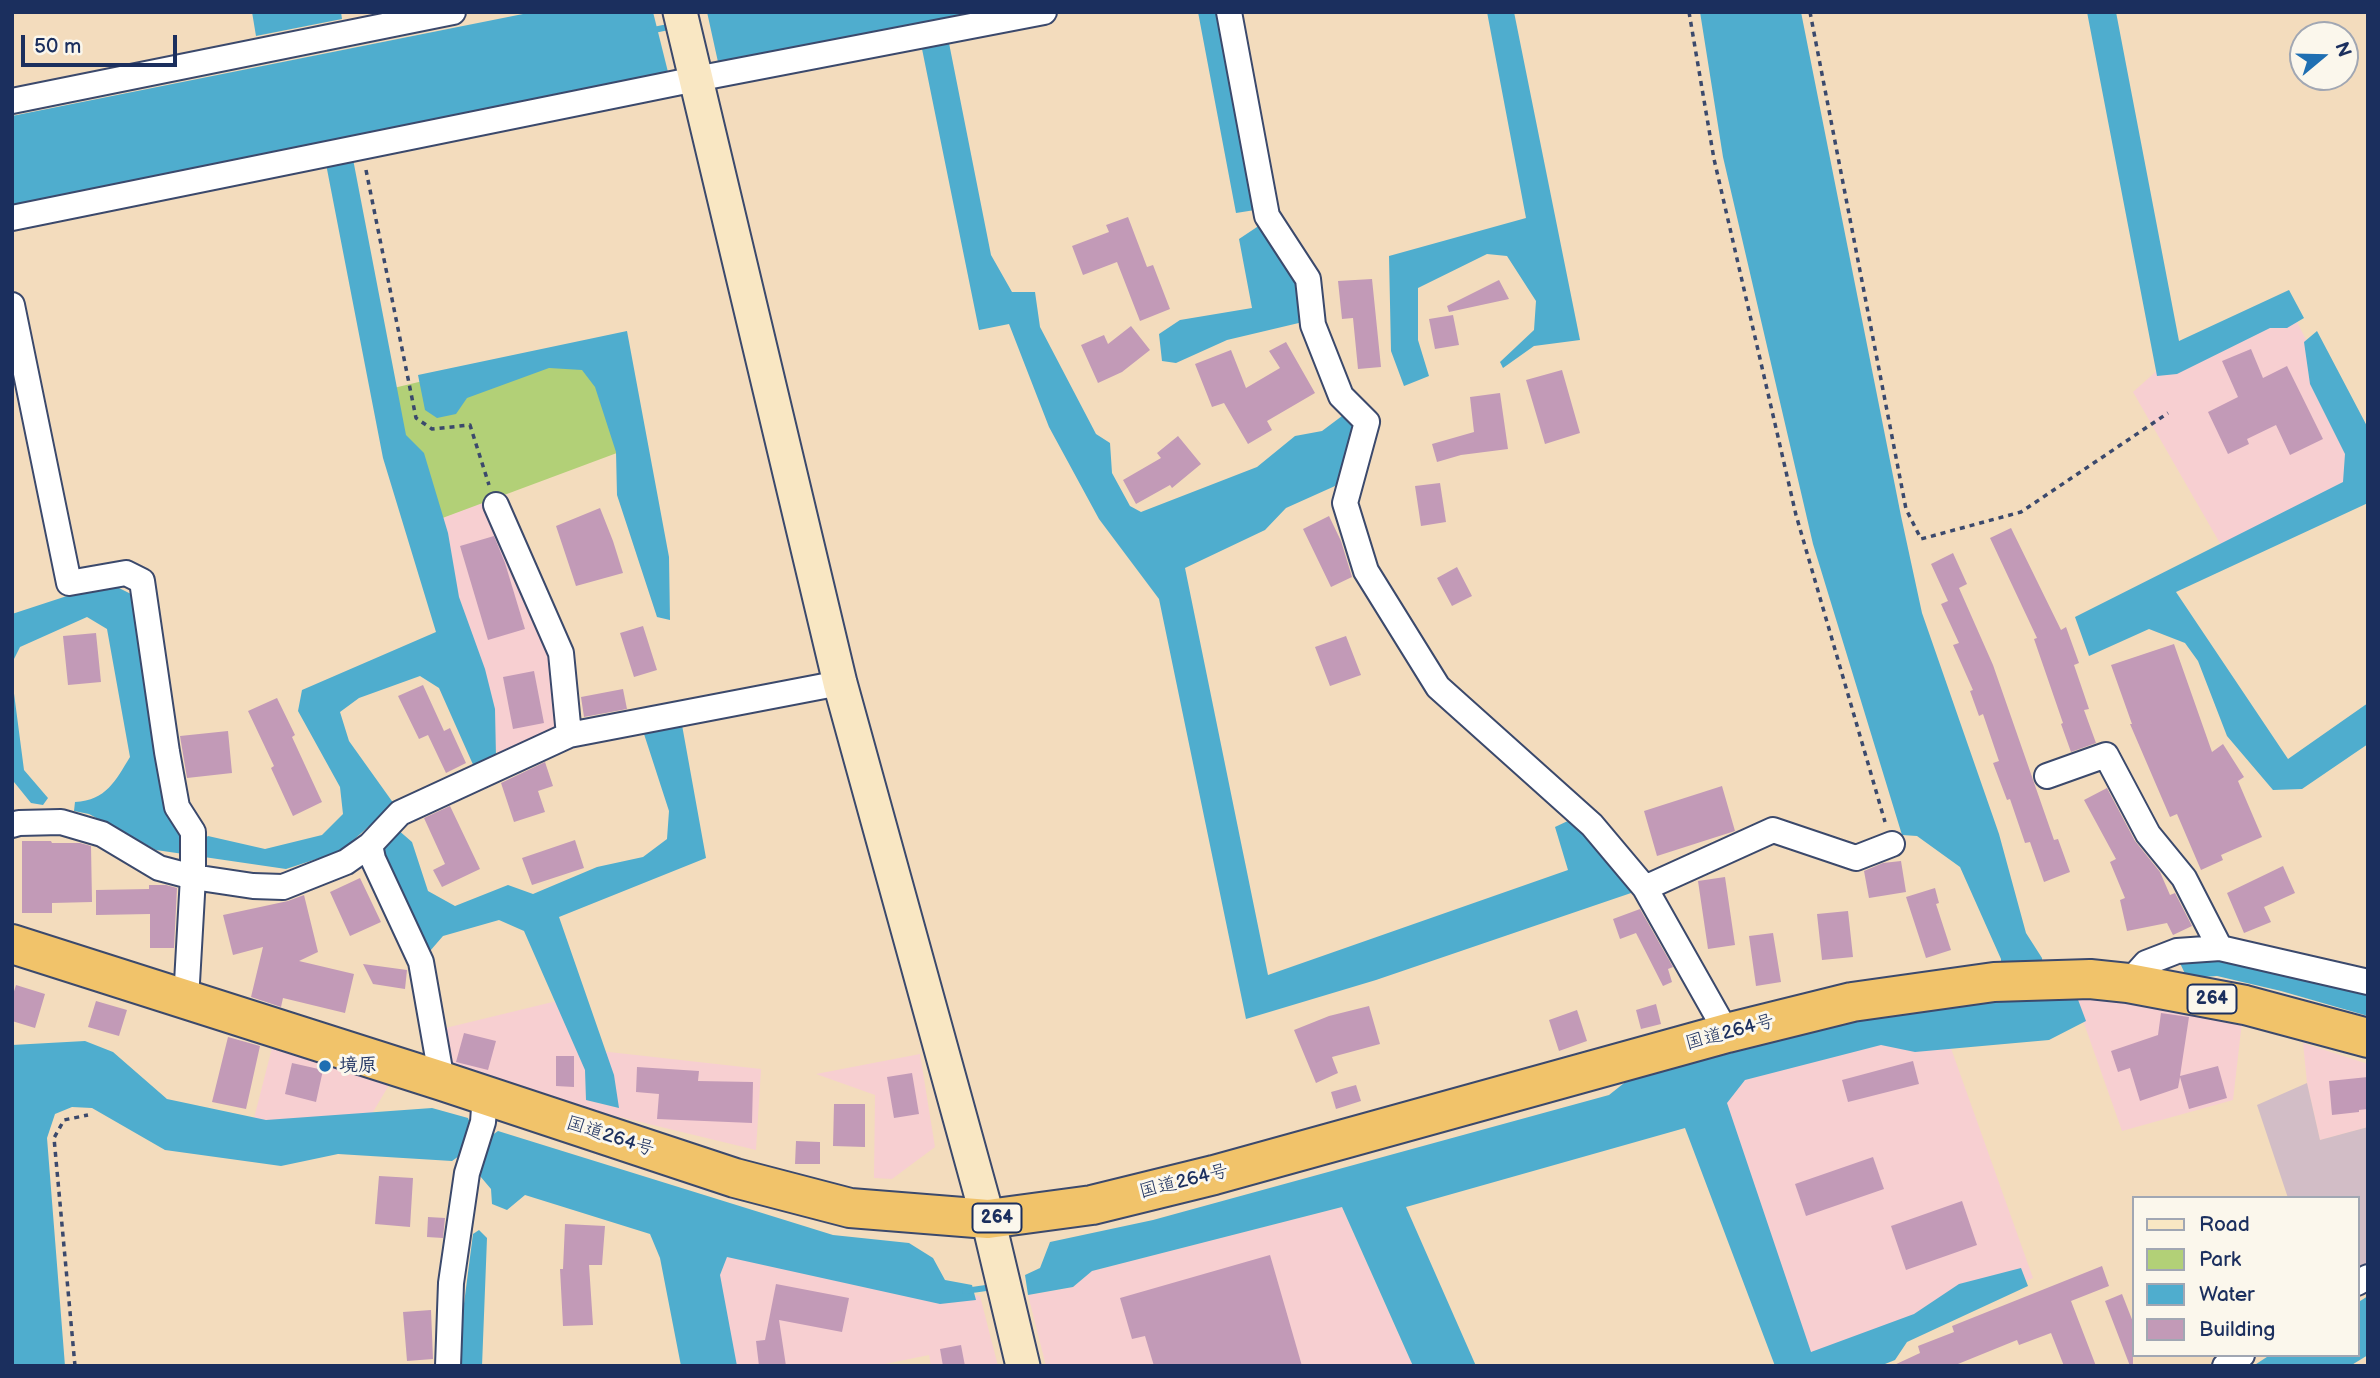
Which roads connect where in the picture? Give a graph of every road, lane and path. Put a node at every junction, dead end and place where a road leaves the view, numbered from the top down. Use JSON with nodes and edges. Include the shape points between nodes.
{"nodes":[{"id":1,"x":453,"y":12,"type":"edge"},
{"id":2,"x":680,"y":12,"type":"edge"},
{"id":3,"x":1044,"y":12,"type":"edge"},
{"id":4,"x":1229,"y":12,"type":"edge"},
{"id":5,"x":1689,"y":12,"type":"edge"},
{"id":6,"x":1810,"y":12,"type":"edge"},
{"id":7,"x":696,"y":79,"type":"junction"},
{"id":8,"x":12,"y":100,"type":"edge"},
{"id":9,"x":362,"y":147,"type":"junction"},
{"id":10,"x":12,"y":218,"type":"edge"},
{"id":11,"x":12,"y":305,"type":"edge"},
{"id":12,"x":2168,"y":413,"type":"dead end"},
{"id":13,"x":496,"y":505,"type":"joint"},
{"id":14,"x":840,"y":683,"type":"junction"},
{"id":15,"x":569,"y":735,"type":"junction"},
{"id":16,"x":2047,"y":776,"type":"dead end"},
{"id":17,"x":12,"y":825,"type":"edge"},
{"id":18,"x":1892,"y":844,"type":"joint"},
{"id":19,"x":370,"y":845,"type":"junction"},
{"id":20,"x":193,"y":867,"type":"junction"},
{"id":21,"x":1645,"y":888,"type":"junction"},
{"id":22,"x":12,"y":944,"type":"edge"},
{"id":23,"x":2220,"y":948,"type":"junction"},
{"id":24,"x":2368,"y":982,"type":"edge"},
{"id":25,"x":2127,"y":983,"type":"junction"},
{"id":26,"x":186,"y":1000,"type":"junction"},
{"id":27,"x":1727,"y":1033,"type":"junction"},
{"id":28,"x":2368,"y":1038,"type":"edge"},
{"id":29,"x":442,"y":1081,"type":"junction"},
{"id":30,"x":484,"y":1108,"type":"junction"},
{"id":31,"x":88,"y":1115,"type":"dead end"},
{"id":32,"x":988,"y":1219,"type":"junction"},
{"id":33,"x":75,"y":1366,"type":"edge"},
{"id":34,"x":448,"y":1366,"type":"edge"},
{"id":35,"x":1023,"y":1366,"type":"edge"}],
"edges":[{"from":1,"to":8,"type":"street"},
{"from":2,"to":7,"type":"street"},
{"from":3,"to":7,"type":"street"},
{"from":4,"to":21,"type":"street","via":[[1267,216],[1308,279],[1313,325],[1341,396],[1367,422],[1345,503],[1366,571],[1438,687],[1592,825]]},
{"from":5,"to":18,"type":"path","via":[[1714,159],[1796,515]]},
{"from":6,"to":12,"type":"path","via":[[1906,509],[1921,539],[2021,512]]},
{"from":7,"to":9,"type":"street"},
{"from":7,"to":14,"type":"street"},
{"from":9,"to":10,"type":"street"},
{"from":9,"to":13,"type":"path","via":[[416,418],[432,429],[470,425]]},
{"from":11,"to":20,"type":"street","via":[[69,583],[126,573],[142,582],[177,807],[193,832]]},
{"from":13,"to":15,"type":"street","via":[[561,653]]},
{"from":14,"to":15,"type":"street"},
{"from":14,"to":32,"type":"street"},
{"from":15,"to":19,"type":"street","via":[[400,813]]},
{"from":16,"to":23,"type":"street","via":[[2106,755],[2148,834],[2184,878]]},
{"from":17,"to":20,"type":"street","via":[[61,822],[102,834],[159,868]]},
{"from":18,"to":21,"type":"street","via":[[1856,858],[1773,830]]},
{"from":19,"to":20,"type":"street","via":[[346,862],[283,887],[253,886]]},
{"from":19,"to":29,"type":"street","via":[[421,962]]},
{"from":20,"to":26,"type":"street"},
{"from":21,"to":27,"type":"street"},
{"from":22,"to":26,"type":"highway","name":"国道264号","number":"264"},
{"from":23,"to":24,"type":"street"},
{"from":23,"to":25,"type":"street","via":[[2177,951],[2146,963]]},
{"from":25,"to":27,"type":"highway","name":"国道264号","number":"264","via":[[1994,982],[1852,1002]]},
{"from":25,"to":28,"type":"highway","name":"国道264号","number":"264","via":[[2245,1005]]},
{"from":26,"to":29,"type":"highway","name":"国道264号","number":"264"},
{"from":27,"to":32,"type":"highway","name":"国道264号","number":"264","via":[[1202,1178],[1092,1205]]},
{"from":29,"to":30,"type":"highway","name":"国道264号","number":"264"},
{"from":30,"to":32,"type":"highway","name":"国道264号","number":"264","via":[[850,1208]]},
{"from":30,"to":34,"type":"street","via":[[467,1173],[451,1283]]},
{"from":31,"to":33,"type":"path","via":[[64,1120],[54,1138]]},
{"from":32,"to":35,"type":"street"}]}
